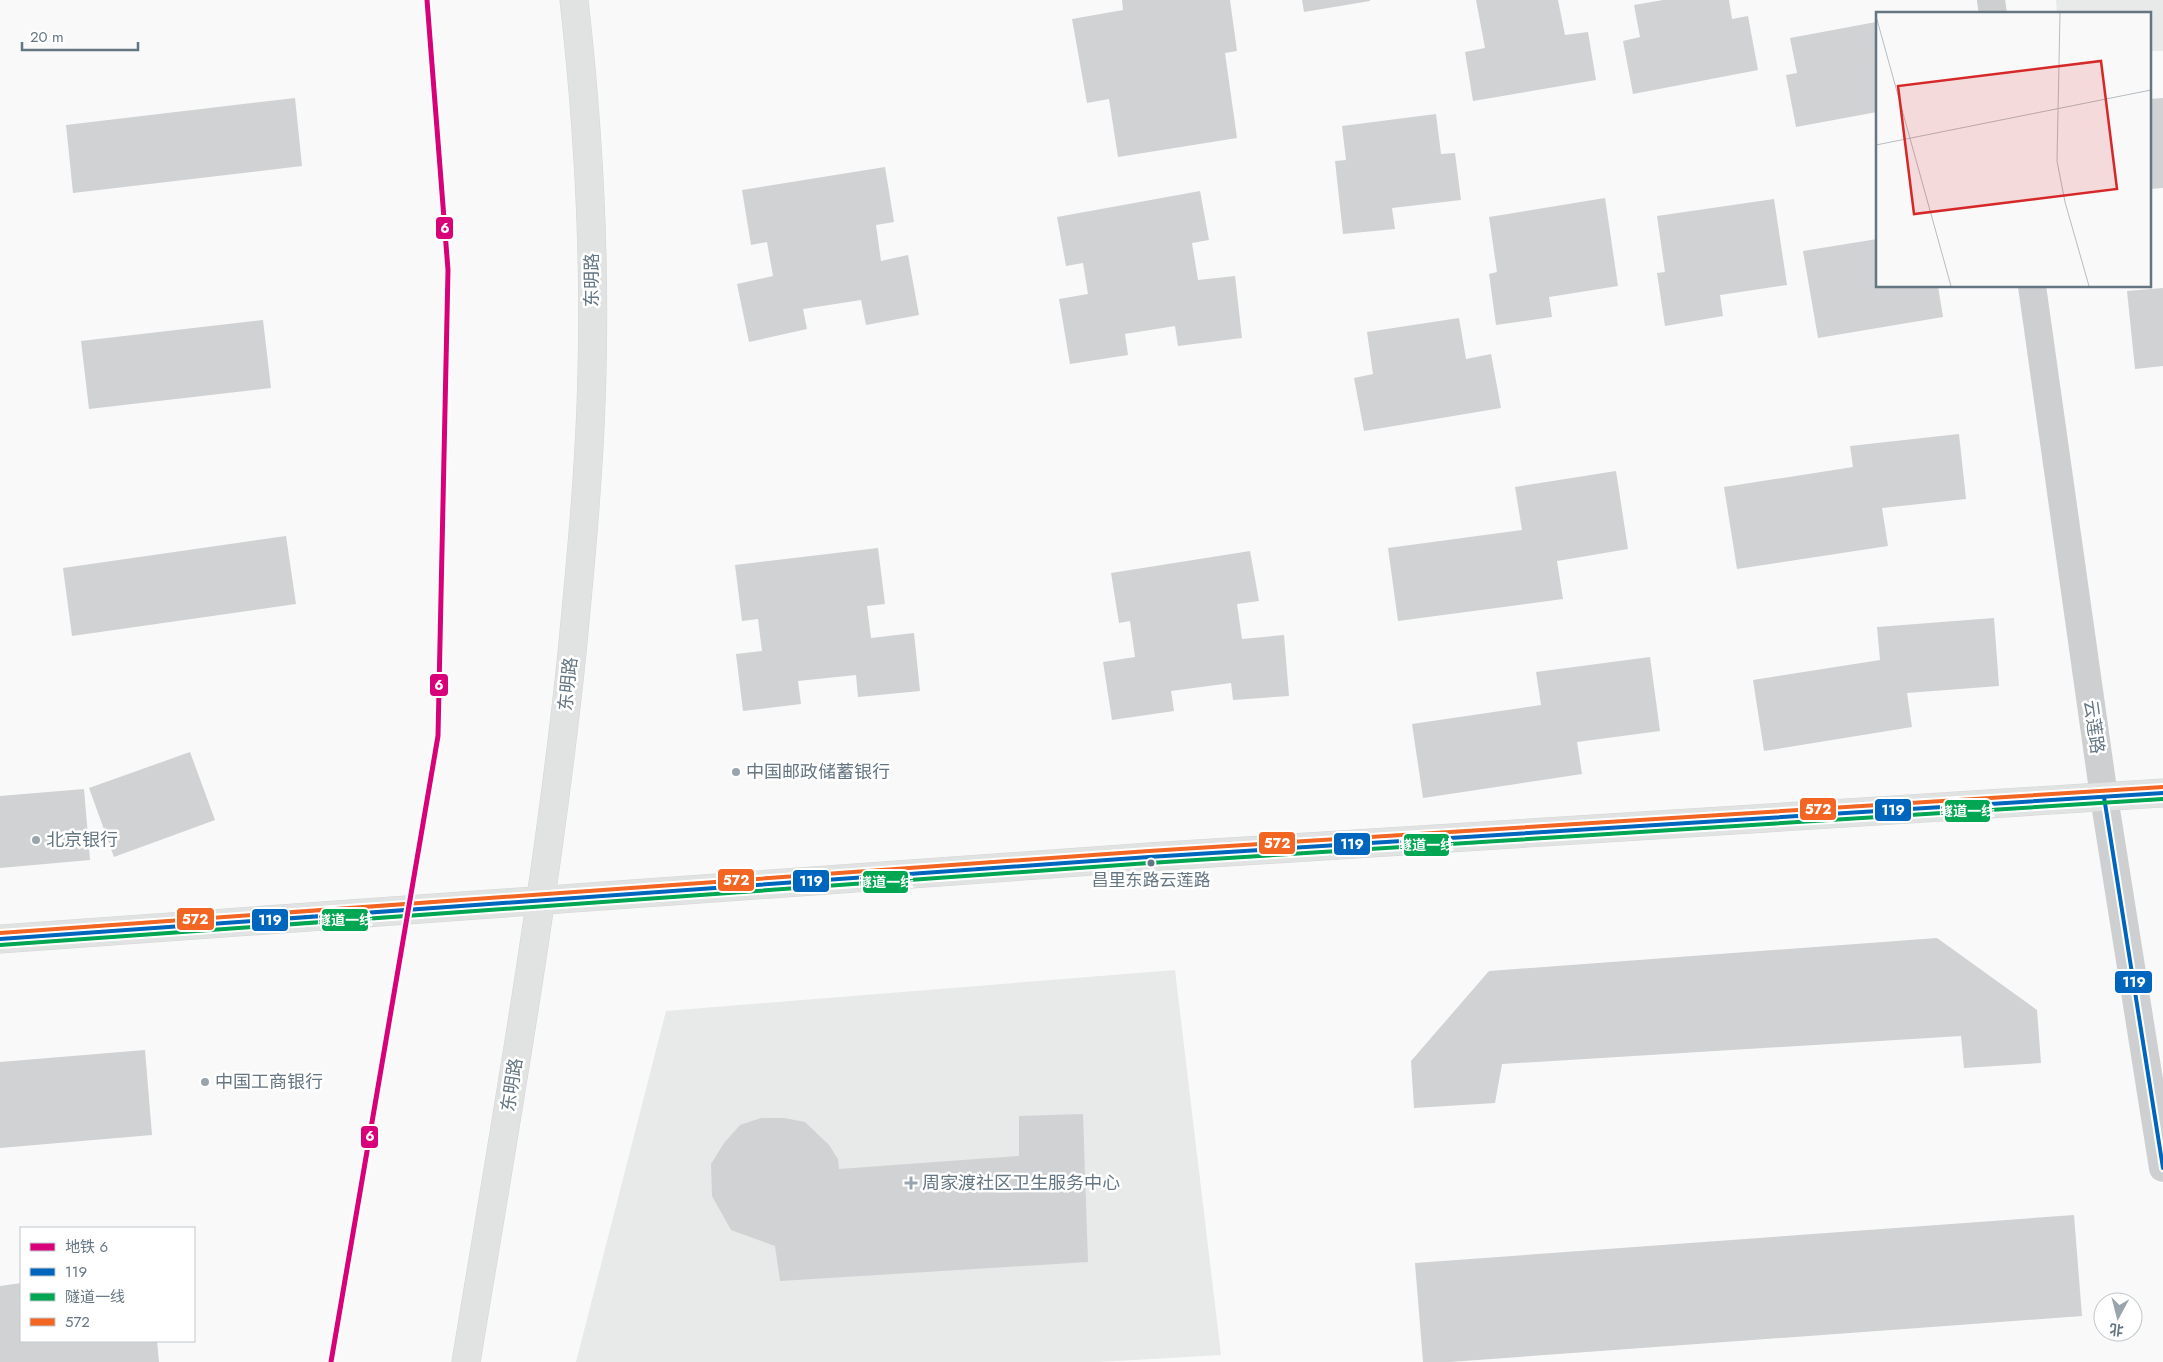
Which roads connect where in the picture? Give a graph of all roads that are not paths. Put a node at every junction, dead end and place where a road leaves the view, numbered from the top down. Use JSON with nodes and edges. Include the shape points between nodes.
{"nodes":[{"id":1,"x":574,"y":0,"type":"edge"},
{"id":2,"x":2032,"y":288,"type":"edge"},
{"id":3,"x":2163,"y":793,"type":"edge"},
{"id":4,"x":2104,"y":797,"type":"junction"},
{"id":5,"x":542,"y":900,"type":"junction"},
{"id":6,"x":0,"y":939,"type":"edge"},
{"id":7,"x":2163,"y":1168,"type":"edge"},
{"id":8,"x":466,"y":1362,"type":"edge"}],
"edges":[{"from":1,"to":5,"type":"street","name":"东明路","via":[[593,260],[592,372],[579,582],[558,785]]},
{"from":2,"to":4,"type":"street","name":"云莲路"},
{"from":3,"to":4,"type":"street"},
{"from":4,"to":5,"type":"street","via":[[1149,857]]},
{"from":4,"to":7,"type":"street","name":"云莲路"},
{"from":5,"to":6,"type":"street"},
{"from":5,"to":8,"type":"street","name":"东明路"}]}
